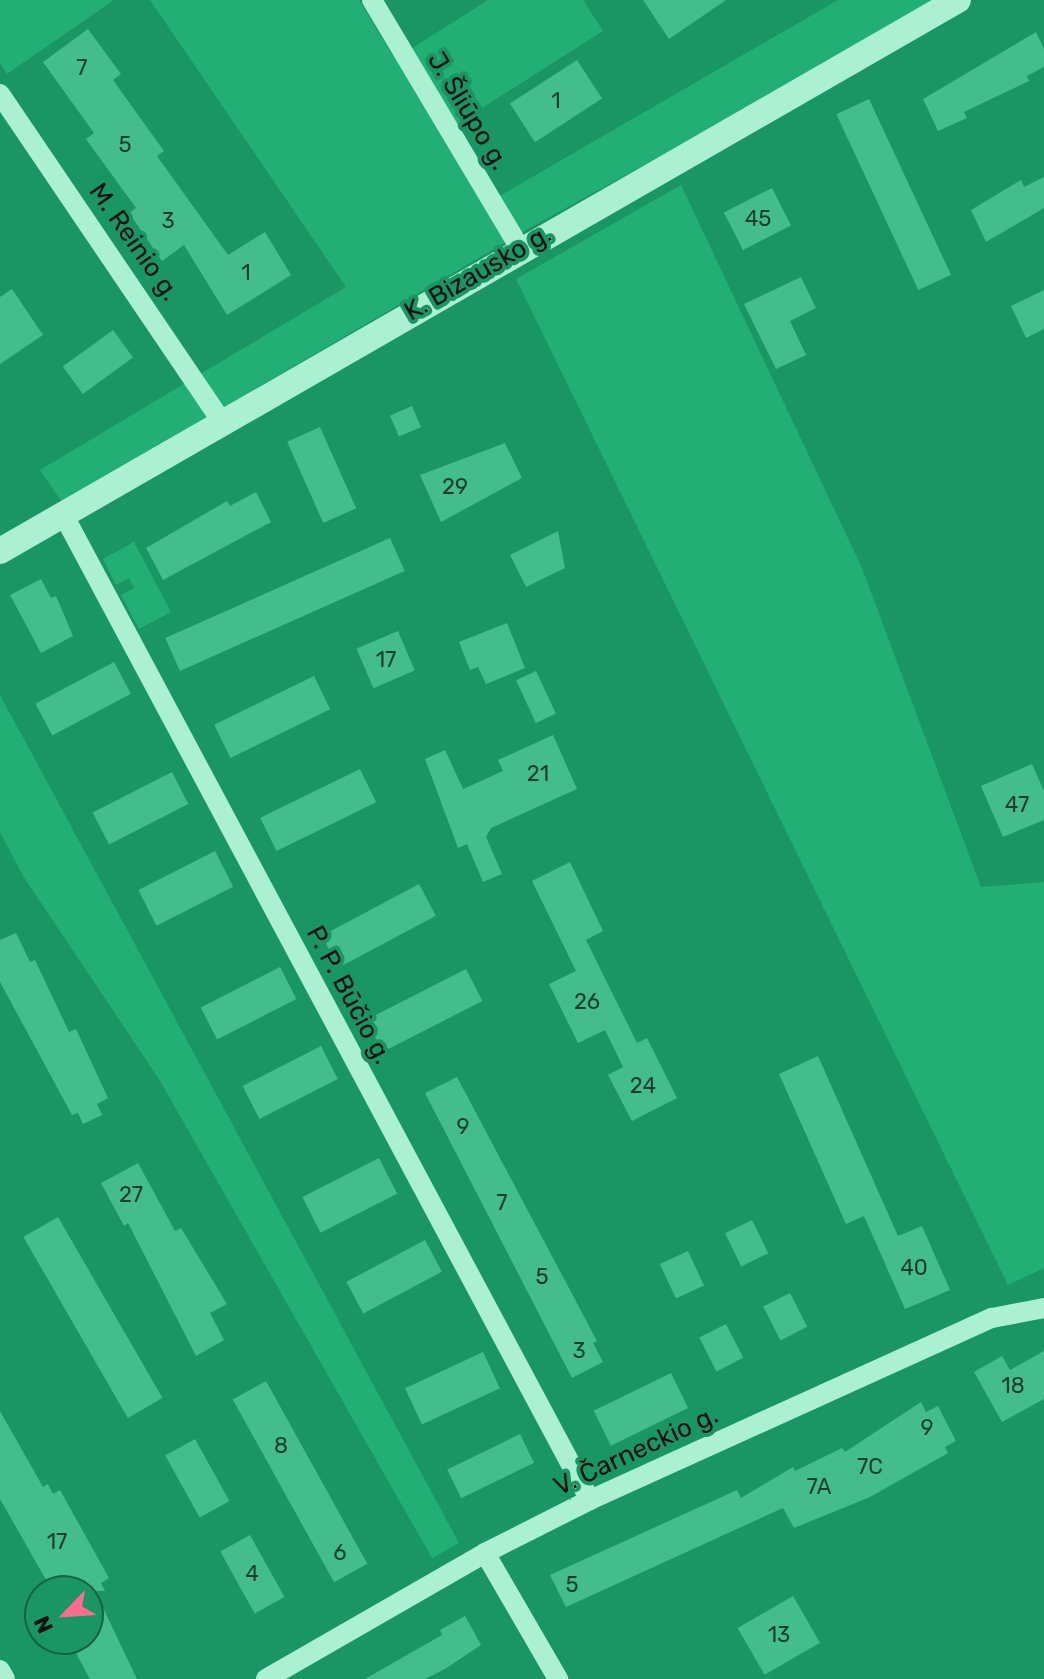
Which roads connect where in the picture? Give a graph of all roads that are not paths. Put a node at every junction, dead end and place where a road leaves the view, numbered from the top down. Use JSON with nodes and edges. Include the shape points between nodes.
{"nodes":[{"id":1,"x":372,"y":0,"type":"edge"},
{"id":2,"x":958,"y":0,"type":"edge"},
{"id":3,"x":0,"y":94,"type":"edge"},
{"id":4,"x":520,"y":248,"type":"junction"},
{"id":5,"x":221,"y":421,"type":"junction"},
{"id":6,"x":63,"y":514,"type":"junction"},
{"id":7,"x":0,"y":551,"type":"edge"},
{"id":8,"x":1044,"y":1308,"type":"edge"},
{"id":9,"x":590,"y":1500,"type":"junction"},
{"id":10,"x":485,"y":1553,"type":"junction"},
{"id":11,"x":0,"y":1670,"type":"edge"},
{"id":12,"x":5,"y":1679,"type":"edge"},
{"id":13,"x":266,"y":1679,"type":"edge"},
{"id":14,"x":558,"y":1679,"type":"edge"}],
"edges":[{"from":1,"to":4,"type":"street","name":"J. Šliūpo g."},
{"from":2,"to":4,"type":"street","name":"K. Bizausko g."},
{"from":3,"to":5,"type":"street","name":"M. Reinio g."},
{"from":4,"to":5,"type":"street","name":"K. Bizausko g."},
{"from":5,"to":6,"type":"street","name":"K. Bizausko g."},
{"from":6,"to":7,"type":"street","name":"K. Bizausko g."},
{"from":6,"to":9,"type":"street","name":"P. P. Būčio g."},
{"from":8,"to":9,"type":"street","name":"V. Čarneckio g.","via":[[992,1318]]},
{"from":9,"to":10,"type":"street","name":"V. Čarneckio g."},
{"from":10,"to":13,"type":"street","name":"V. Čarneckio g."},
{"from":10,"to":14,"type":"street"},
{"from":11,"to":12,"type":"street"}]}
